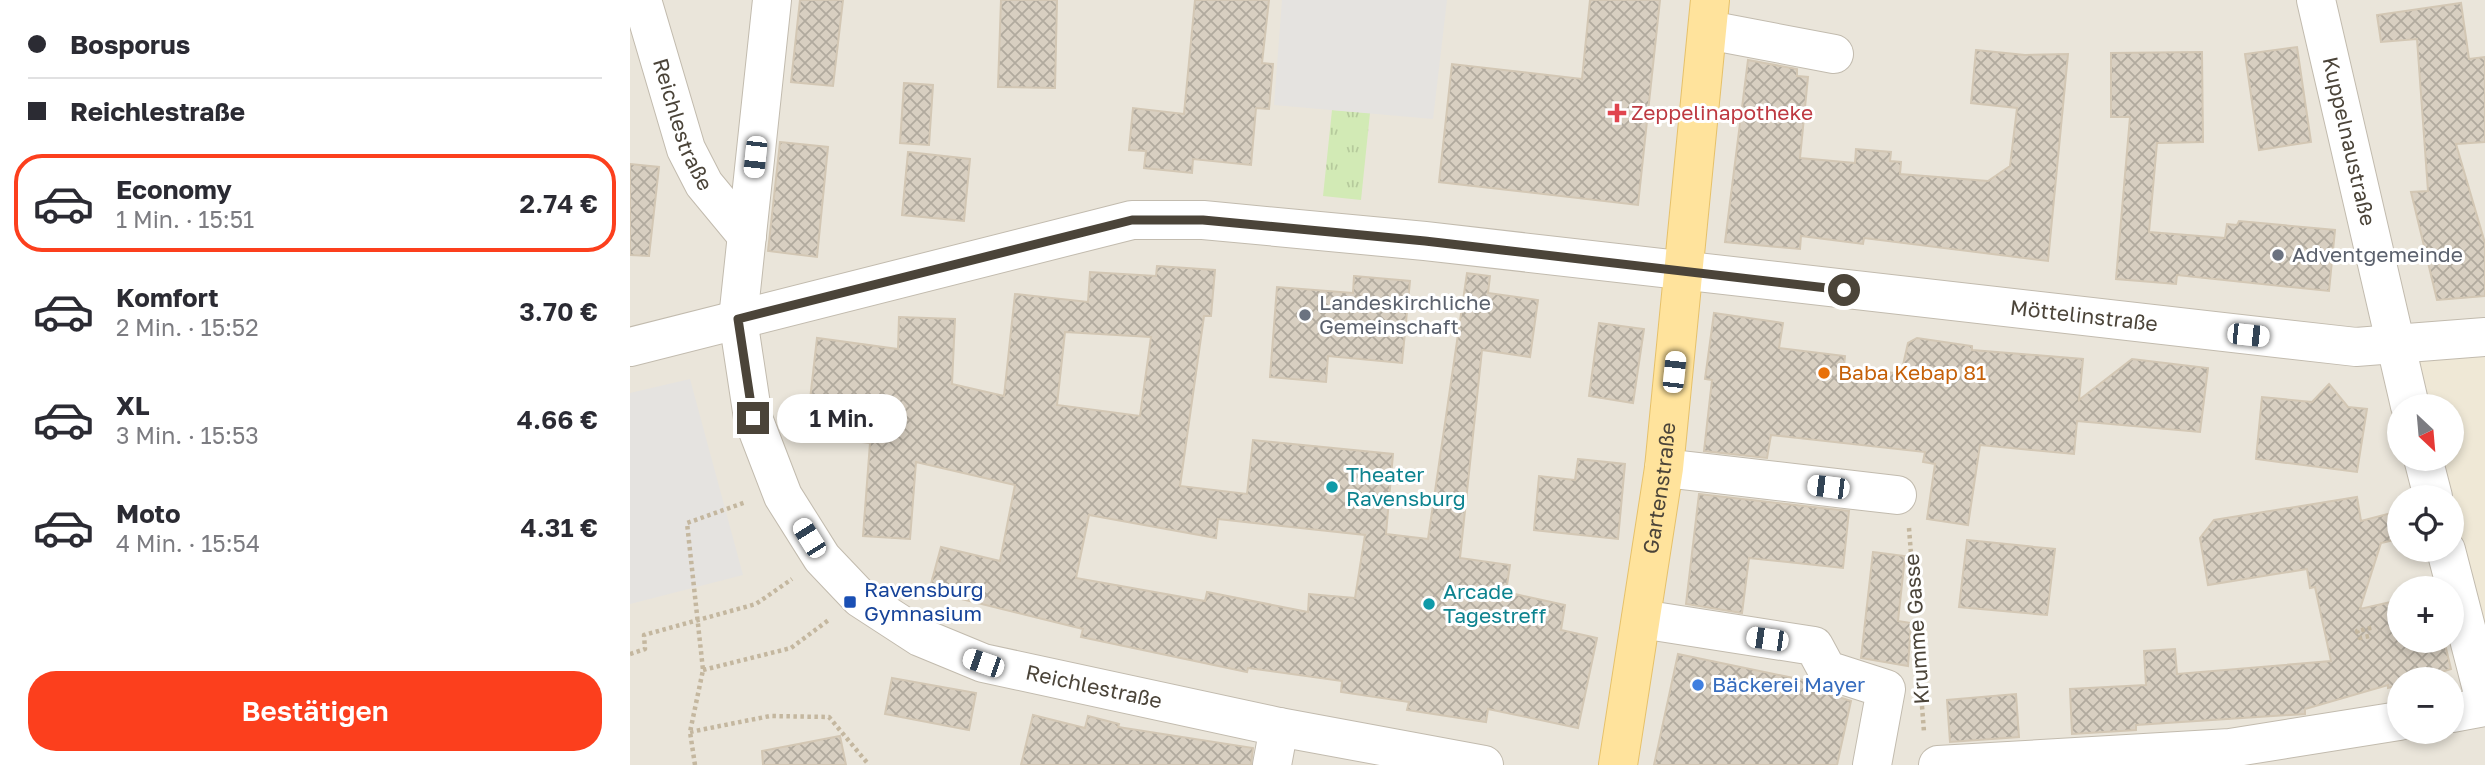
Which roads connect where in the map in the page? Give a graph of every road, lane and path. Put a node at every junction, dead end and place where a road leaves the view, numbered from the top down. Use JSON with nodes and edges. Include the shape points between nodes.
{"nodes":[{"id":1,"x":642,"y":0,"type":"edge"},
{"id":2,"x":772,"y":0,"type":"edge"},
{"id":3,"x":2316,"y":0,"type":"edge"},
{"id":4,"x":1709,"y":15,"type":"edge"},
{"id":5,"x":1834,"y":54,"type":"dead end"},
{"id":6,"x":747,"y":236,"type":"junction"},
{"id":7,"x":1683,"y":272,"type":"junction"},
{"id":8,"x":738,"y":319,"type":"junction"},
{"id":9,"x":2485,"y":337,"type":"edge"},
{"id":10,"x":2395,"y":346,"type":"junction"},
{"id":11,"x":630,"y":347,"type":"edge"},
{"id":12,"x":2407,"y":394,"type":"edge"},
{"id":13,"x":1664,"y":468,"type":"junction"},
{"id":14,"x":1897,"y":495,"type":"joint"},
{"id":15,"x":754,"y":499,"type":"dead end"},
{"id":16,"x":822,"y":558,"type":"junction"},
{"id":17,"x":2449,"y":562,"type":"edge"},
{"id":18,"x":860,"y":597,"type":"junction"},
{"id":19,"x":1641,"y":619,"type":"junction"},
{"id":20,"x":696,"y":622,"type":"junction"},
{"id":21,"x":2375,"y":626,"type":"dead end"},
{"id":22,"x":2369,"y":636,"type":"dead end"},
{"id":23,"x":630,"y":654,"type":"edge"},
{"id":24,"x":703,"y":670,"type":"junction"},
{"id":25,"x":1921,"y":682,"type":"dead end"},
{"id":26,"x":1922,"y":696,"type":"dead end"},
{"id":27,"x":2485,"y":701,"type":"edge"},
{"id":28,"x":2485,"y":707,"type":"edge"},
{"id":29,"x":2464,"y":711,"type":"edge"},
{"id":30,"x":2387,"y":723,"type":"edge"},
{"id":31,"x":1279,"y":727,"type":"junction"},
{"id":32,"x":690,"y":732,"type":"junction"},
{"id":33,"x":1931,"y":751,"type":"edge"},
{"id":34,"x":695,"y":765,"type":"edge"},
{"id":35,"x":869,"y":765,"type":"edge"},
{"id":36,"x":1272,"y":765,"type":"edge"},
{"id":37,"x":1484,"y":765,"type":"edge"},
{"id":38,"x":1618,"y":765,"type":"edge"},
{"id":39,"x":1872,"y":765,"type":"edge"}],
"edges":[{"from":1,"to":6,"type":"street","name":"Reichlestraße","via":[[685,149],[704,184]]},
{"from":2,"to":6,"type":"street","name":"Reichlestraße"},
{"from":3,"to":10,"type":"street","name":"Kuppelnaustraße"},
{"from":4,"to":5,"type":"street"},
{"from":4,"to":7,"type":"main road","name":"Gartenstraße"},
{"from":6,"to":8,"type":"street","name":"Reichlestraße"},
{"from":7,"to":8,"type":"street","name":"Möttelinstraße","via":[[1203,220],[1132,220]]},
{"from":7,"to":10,"type":"street","name":"Möttelinstraße","via":[[2356,347]]},
{"from":7,"to":13,"type":"main road","name":"Gartenstraße"},
{"from":8,"to":11,"type":"street","name":"Möttelinstraße"},
{"from":8,"to":16,"type":"street","name":"Reichlestraße","via":[[753,418],[783,496]]},
{"from":9,"to":10,"type":"street","name":"Möttelinstraße"},
{"from":10,"to":12,"type":"street","name":"Kuppelnaustraße"},
{"from":13,"to":14,"type":"street"},
{"from":13,"to":19,"type":"main road","name":"Gartenstraße"},
{"from":14,"to":25,"type":"path","name":"Krumme Gasse","via":[[1908,515]]},
{"from":15,"to":20,"type":"path","via":[[687,523]]},
{"from":16,"to":18,"type":"street","name":"Reichlestraße"},
{"from":16,"to":20,"type":"path","via":[[756,604]]},
{"from":17,"to":27,"type":"street"},
{"from":18,"to":24,"type":"path","via":[[791,648]]},
{"from":18,"to":31,"type":"street","name":"Reichlestraße","via":[[920,637],[983,663]]},
{"from":19,"to":38,"type":"main road","name":"Gartenstraße"},
{"from":19,"to":39,"type":"street","via":[[1814,646],[1827,670],[1886,690]]},
{"from":20,"to":23,"type":"path","via":[[644,635],[645,649]]},
{"from":20,"to":24,"type":"path"},
{"from":21,"to":22,"type":"path","via":[[2357,631],[2360,638]]},
{"from":24,"to":32,"type":"path"},
{"from":26,"to":33,"type":"path","name":"Krumme Gasse"},
{"from":28,"to":29,"type":"street"},
{"from":30,"to":33,"type":"street","via":[[2230,748]]},
{"from":31,"to":36,"type":"street"},
{"from":31,"to":37,"type":"street","name":"Reichlestraße"},
{"from":32,"to":34,"type":"path"},
{"from":32,"to":35,"type":"path","via":[[770,716],[829,717]]}]}
